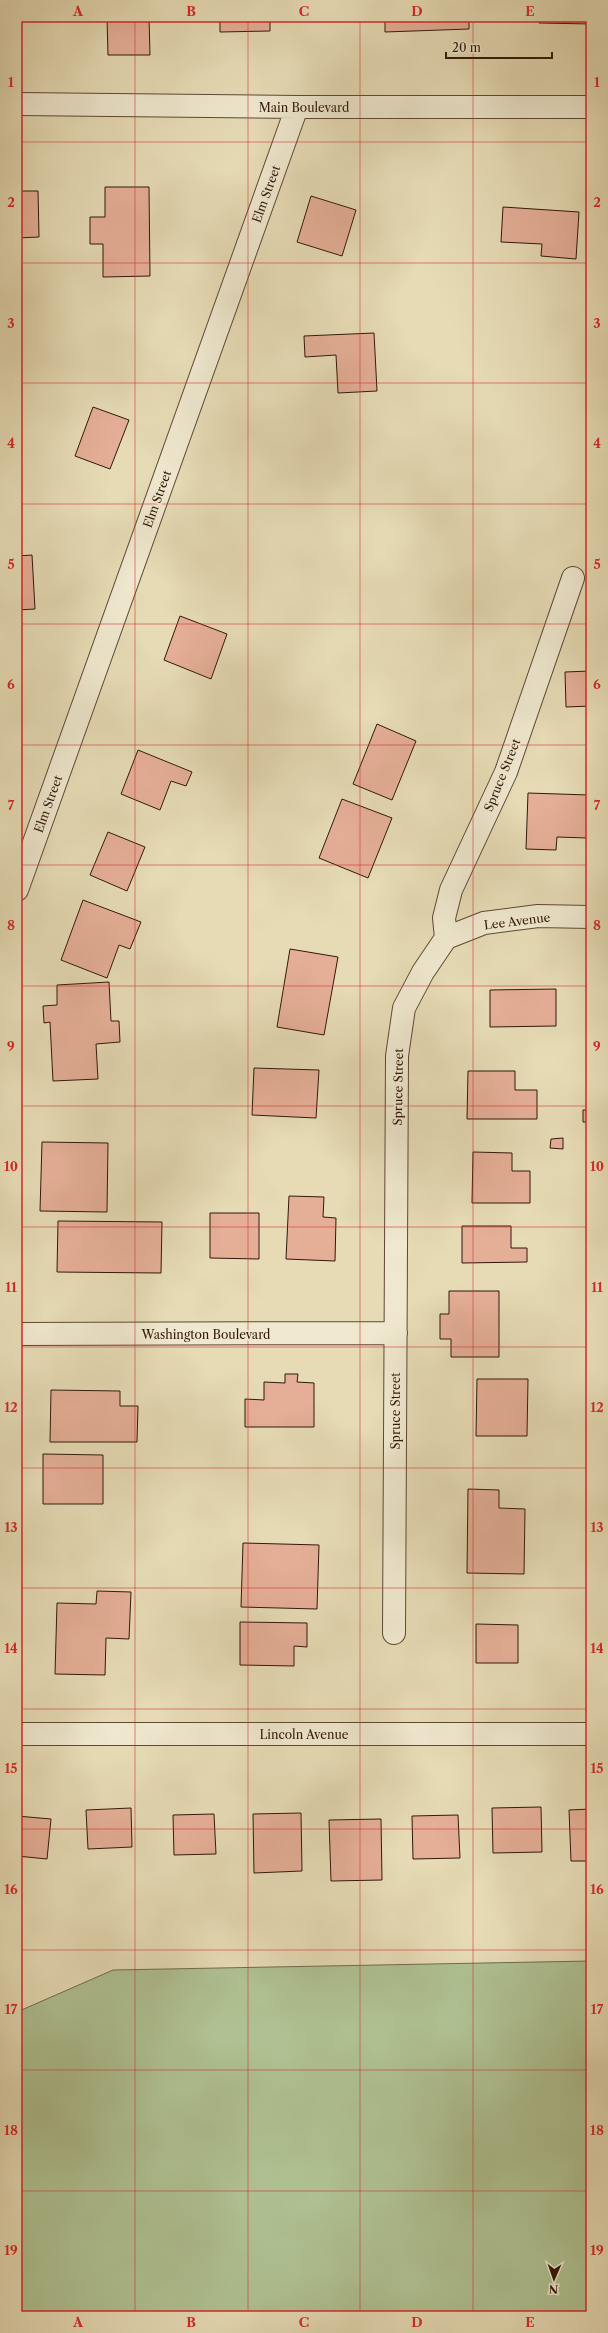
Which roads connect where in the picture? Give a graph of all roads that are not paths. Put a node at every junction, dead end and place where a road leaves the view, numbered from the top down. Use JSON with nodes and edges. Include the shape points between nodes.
{"nodes":[{"id":1,"x":17,"y":104,"type":"edge"},
{"id":2,"x":297,"y":107,"type":"junction"},
{"id":3,"x":591,"y":107,"type":"edge"},
{"id":4,"x":573,"y":578,"type":"dead end"},
{"id":5,"x":17,"y":890,"type":"edge"},
{"id":6,"x":591,"y":917,"type":"edge"},
{"id":7,"x":446,"y":938,"type":"junction"},
{"id":8,"x":17,"y":1334,"type":"edge"},
{"id":9,"x":396,"y":1334,"type":"junction"},
{"id":10,"x":394,"y":1633,"type":"dead end"},
{"id":11,"x":17,"y":1734,"type":"edge"},
{"id":12,"x":591,"y":1734,"type":"edge"}],
"edges":[{"from":1,"to":2,"type":"street","name":"Main Boulevard"},
{"from":2,"to":3,"type":"street","name":"Main Boulevard"},
{"from":2,"to":5,"type":"street","name":"Elm Street"},
{"from":4,"to":7,"type":"street","name":"Spruce Street","via":[[506,772],[451,890],[444,918]]},
{"from":6,"to":7,"type":"street","name":"Lee Avenue","via":[[538,916],[484,923]]},
{"from":7,"to":9,"type":"street","name":"Spruce Street","via":[[423,972],[404,1008],[397,1056]]},
{"from":8,"to":9,"type":"street","name":"Washington Boulevard"},
{"from":9,"to":10,"type":"street","name":"Spruce Street"},
{"from":11,"to":12,"type":"street","name":"Lincoln Avenue"}]}
